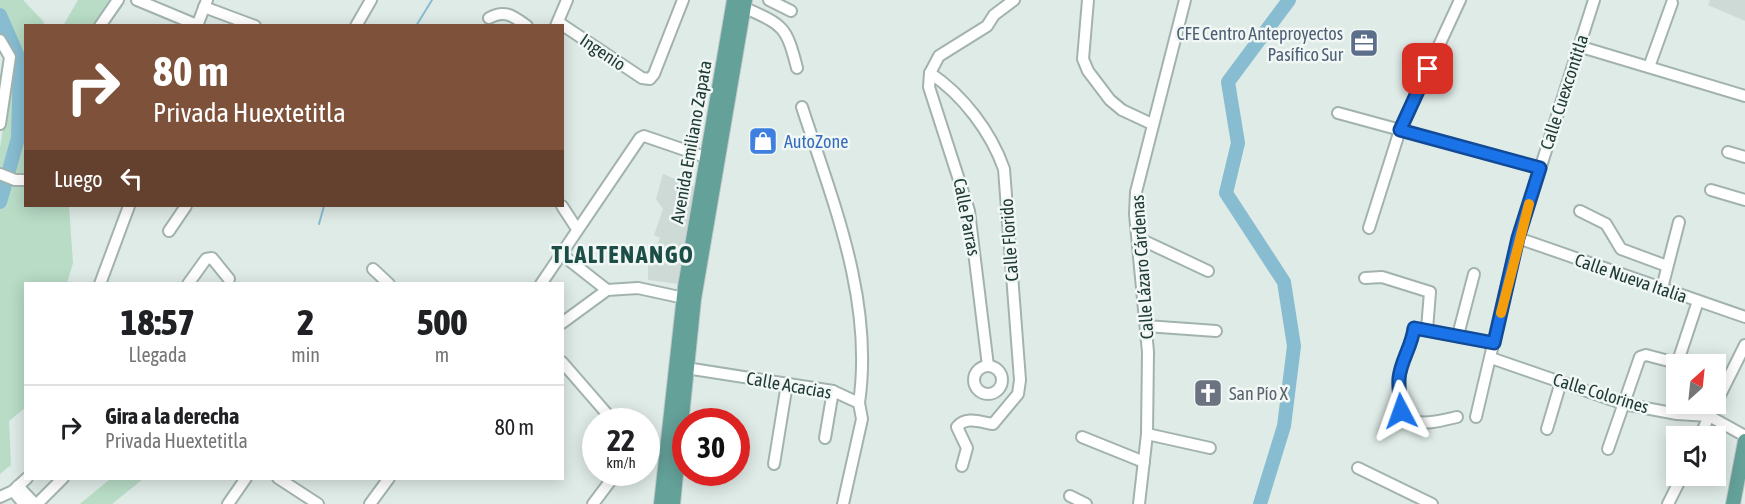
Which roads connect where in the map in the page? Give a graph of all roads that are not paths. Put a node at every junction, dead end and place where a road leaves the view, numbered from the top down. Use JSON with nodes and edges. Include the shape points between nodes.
{"nodes":[{"id":1,"x":118,"y":0,"type":"edge"},
{"id":2,"x":137,"y":0,"type":"edge"},
{"id":3,"x":371,"y":0,"type":"edge"},
{"id":4,"x":567,"y":0,"type":"edge"},
{"id":5,"x":683,"y":0,"type":"edge"},
{"id":6,"x":769,"y":0,"type":"edge"},
{"id":7,"x":995,"y":0,"type":"edge"},
{"id":8,"x":1014,"y":0,"type":"edge"},
{"id":9,"x":1088,"y":0,"type":"edge"},
{"id":10,"x":1185,"y":0,"type":"edge"},
{"id":11,"x":1460,"y":0,"type":"edge"},
{"id":12,"x":1590,"y":1,"type":"edge"},
{"id":13,"x":741,"y":2,"type":"edge"},
{"id":14,"x":1672,"y":3,"type":"dead end"},
{"id":15,"x":206,"y":4,"type":"edge"},
{"id":16,"x":791,"y":11,"type":"dead end"},
{"id":17,"x":994,"y":15,"type":"junction"},
{"id":18,"x":489,"y":18,"type":"dead end"},
{"id":19,"x":101,"y":24,"type":"edge"},
{"id":20,"x":195,"y":24,"type":"edge"},
{"id":21,"x":197,"y":24,"type":"edge"},
{"id":22,"x":251,"y":24,"type":"edge"},
{"id":23,"x":357,"y":24,"type":"edge"},
{"id":24,"x":524,"y":24,"type":"edge"},
{"id":25,"x":557,"y":24,"type":"edge"},
{"id":26,"x":564,"y":28,"type":"edge"},
{"id":27,"x":0,"y":40,"type":"edge"},
{"id":28,"x":1578,"y":46,"type":"junction"},
{"id":29,"x":1649,"y":67,"type":"junction"},
{"id":30,"x":797,"y":68,"type":"dead end"},
{"id":31,"x":930,"y":73,"type":"junction"},
{"id":32,"x":1745,"y":96,"type":"edge"},
{"id":33,"x":802,"y":107,"type":"dead end"},
{"id":34,"x":1338,"y":113,"type":"dead end"},
{"id":35,"x":0,"y":124,"type":"edge"},
{"id":36,"x":1152,"y":124,"type":"junction"},
{"id":37,"x":1400,"y":130,"type":"junction"},
{"id":38,"x":1728,"y":152,"type":"dead end"},
{"id":39,"x":1745,"y":157,"type":"edge"},
{"id":40,"x":711,"y":159,"type":"junction"},
{"id":41,"x":1540,"y":168,"type":"junction"},
{"id":42,"x":1,"y":176,"type":"edge"},
{"id":43,"x":20,"y":180,"type":"edge"},
{"id":44,"x":1711,"y":190,"type":"dead end"},
{"id":45,"x":1745,"y":200,"type":"edge"},
{"id":46,"x":129,"y":207,"type":"edge"},
{"id":47,"x":185,"y":207,"type":"edge"},
{"id":48,"x":563,"y":207,"type":"edge"},
{"id":49,"x":1580,"y":211,"type":"dead end"},
{"id":50,"x":1678,"y":222,"type":"dead end"},
{"id":51,"x":1369,"y":228,"type":"dead end"},
{"id":52,"x":577,"y":229,"type":"junction"},
{"id":53,"x":169,"y":231,"type":"dead end"},
{"id":54,"x":1138,"y":238,"type":"junction"},
{"id":55,"x":1518,"y":238,"type":"junction"},
{"id":56,"x":561,"y":253,"type":"junction"},
{"id":57,"x":1667,"y":266,"type":"junction"},
{"id":58,"x":373,"y":269,"type":"dead end"},
{"id":59,"x":1208,"y":271,"type":"dead end"},
{"id":60,"x":1474,"y":274,"type":"dead end"},
{"id":61,"x":1365,"y":278,"type":"dead end"},
{"id":62,"x":229,"y":279,"type":"dead end"},
{"id":63,"x":101,"y":282,"type":"edge"},
{"id":64,"x":189,"y":282,"type":"edge"},
{"id":65,"x":387,"y":282,"type":"edge"},
{"id":66,"x":542,"y":282,"type":"edge"},
{"id":67,"x":1662,"y":288,"type":"junction"},
{"id":68,"x":607,"y":291,"type":"junction"},
{"id":69,"x":684,"y":298,"type":"junction"},
{"id":70,"x":1698,"y":301,"type":"junction"},
{"id":71,"x":1745,"y":317,"type":"edge"},
{"id":72,"x":564,"y":322,"type":"edge"},
{"id":73,"x":1146,"y":326,"type":"junction"},
{"id":74,"x":1427,"y":329,"type":"junction"},
{"id":75,"x":1216,"y":331,"type":"dead end"},
{"id":76,"x":1458,"y":335,"type":"junction"},
{"id":77,"x":1494,"y":343,"type":"junction"},
{"id":78,"x":1745,"y":345,"type":"edge"},
{"id":79,"x":1681,"y":354,"type":"edge"},
{"id":80,"x":1491,"y":358,"type":"junction"},
{"id":81,"x":1666,"y":361,"type":"edge"},
{"id":82,"x":564,"y":364,"type":"edge"},
{"id":83,"x":988,"y":366,"type":"dead end"},
{"id":84,"x":686,"y":368,"type":"junction"},
{"id":85,"x":1561,"y":382,"type":"junction"},
{"id":86,"x":1726,"y":383,"type":"edge"},
{"id":87,"x":787,"y":384,"type":"junction"},
{"id":88,"x":833,"y":391,"type":"junction"},
{"id":89,"x":859,"y":403,"type":"junction"},
{"id":90,"x":1624,"y":404,"type":"junction"},
{"id":91,"x":602,"y":408,"type":"edge"},
{"id":92,"x":1709,"y":416,"type":"junction"},
{"id":93,"x":1457,"y":417,"type":"dead end"},
{"id":94,"x":1476,"y":417,"type":"dead end"},
{"id":95,"x":1704,"y":426,"type":"edge"},
{"id":96,"x":1547,"y":429,"type":"dead end"},
{"id":97,"x":1147,"y":434,"type":"junction"},
{"id":98,"x":1082,"y":436,"type":"dead end"},
{"id":99,"x":1745,"y":436,"type":"edge"},
{"id":100,"x":825,"y":438,"type":"dead end"},
{"id":101,"x":1745,"y":441,"type":"edge"},
{"id":102,"x":1210,"y":448,"type":"dead end"},
{"id":103,"x":1608,"y":449,"type":"dead end"},
{"id":104,"x":1144,"y":462,"type":"junction"},
{"id":105,"x":774,"y":464,"type":"dead end"},
{"id":106,"x":962,"y":466,"type":"dead end"},
{"id":107,"x":1358,"y":468,"type":"dead end"},
{"id":108,"x":61,"y":480,"type":"edge"},
{"id":109,"x":245,"y":480,"type":"edge"},
{"id":110,"x":281,"y":480,"type":"edge"},
{"id":111,"x":388,"y":480,"type":"edge"},
{"id":112,"x":19,"y":485,"type":"edge"},
{"id":113,"x":606,"y":486,"type":"edge"},
{"id":114,"x":1677,"y":486,"type":"edge"},
{"id":115,"x":1070,"y":496,"type":"dead end"},
{"id":116,"x":0,"y":497,"type":"edge"},
{"id":117,"x":667,"y":501,"type":"edge"},
{"id":118,"x":24,"y":504,"type":"edge"},
{"id":119,"x":36,"y":504,"type":"edge"},
{"id":120,"x":228,"y":504,"type":"edge"},
{"id":121,"x":318,"y":504,"type":"edge"},
{"id":122,"x":370,"y":504,"type":"edge"},
{"id":123,"x":593,"y":504,"type":"edge"},
{"id":124,"x":843,"y":504,"type":"edge"},
{"id":125,"x":1086,"y":504,"type":"edge"},
{"id":126,"x":1139,"y":504,"type":"edge"},
{"id":127,"x":1432,"y":504,"type":"edge"},
{"id":128,"x":1668,"y":504,"type":"edge"},
{"id":129,"x":1733,"y":504,"type":"edge"}],
"edges":[{"from":1,"to":19,"type":"street"},
{"from":2,"to":20,"type":"street"},
{"from":3,"to":23,"type":"street"},
{"from":4,"to":25,"type":"street"},
{"from":5,"to":26,"type":"street","name":"Ingenio","via":[[650,79],[642,78]]},
{"from":6,"to":16,"type":"street"},
{"from":7,"to":17,"type":"street"},
{"from":8,"to":17,"type":"street"},
{"from":9,"to":36,"type":"street","via":[[1083,59],[1088,70],[1110,100]]},
{"from":10,"to":36,"type":"street","name":"Calle Lázaro Cárdenas"},
{"from":11,"to":37,"type":"street"},
{"from":12,"to":28,"type":"street","name":"Calle Cuexcontitla"},
{"from":13,"to":30,"type":"street","via":[[785,30]]},
{"from":13,"to":40,"type":"main road","name":"Avenida Emiliano Zapata"},
{"from":14,"to":29,"type":"street"},
{"from":15,"to":21,"type":"street"},
{"from":15,"to":22,"type":"street"},
{"from":17,"to":31,"type":"street","via":[[987,26],[939,56]]},
{"from":18,"to":24,"type":"street","via":[[507,13]]},
{"from":27,"to":35,"type":"street","via":[[10,57]]},
{"from":28,"to":29,"type":"street"},
{"from":28,"to":41,"type":"street","name":"Calle Cuexcontitla"},
{"from":29,"to":32,"type":"street"},
{"from":31,"to":83,"type":"street","name":"Calle Parras","via":[[932,101],[969,211]]},
{"from":31,"to":106,"type":"street","name":"Calle Florido","via":[[955,92],[997,150],[1004,169],[1020,380],[1017,394],[993,424],[969,420],[957,427],[967,448]]},
{"from":33,"to":89,"type":"street","via":[[848,246],[860,325]]},
{"from":34,"to":37,"type":"street"},
{"from":36,"to":54,"type":"street","name":"Calle Lázaro Cárdenas","via":[[1136,192]]},
{"from":37,"to":41,"type":"street"},
{"from":37,"to":51,"type":"street"},
{"from":38,"to":39,"type":"street"},
{"from":40,"to":52,"type":"street","via":[[644,136],[640,138]]},
{"from":40,"to":69,"type":"main road","name":"Avenida Emiliano Zapata"},
{"from":40,"to":84,"type":"main road","name":"Avenida Emiliano Zapata"},
{"from":41,"to":55,"type":"street","name":"Calle Cuexcontitla"},
{"from":42,"to":43,"type":"street"},
{"from":44,"to":45,"type":"street"},
{"from":46,"to":63,"type":"street"},
{"from":47,"to":53,"type":"street"},
{"from":48,"to":52,"type":"street"},
{"from":49,"to":57,"type":"street","via":[[1606,224],[1621,249]]},
{"from":50,"to":57,"type":"street"},
{"from":52,"to":56,"type":"street"},
{"from":54,"to":59,"type":"street"},
{"from":54,"to":73,"type":"street","name":"Calle Lázaro Cárdenas"},
{"from":55,"to":67,"type":"street","name":"Calle Nueva Italia"},
{"from":55,"to":77,"type":"street","name":"Calle Cuexcontitla"},
{"from":56,"to":66,"type":"street"},
{"from":56,"to":68,"type":"street"},
{"from":57,"to":67,"type":"street"},
{"from":58,"to":65,"type":"street"},
{"from":60,"to":76,"type":"street"},
{"from":61,"to":74,"type":"street","via":[[1382,277],[1430,292]]},
{"from":62,"to":64,"type":"street","via":[[212,258],[206,259]]},
{"from":67,"to":70,"type":"street","name":"Calle Nueva Italia"},
{"from":68,"to":69,"type":"street","via":[[638,288]]},
{"from":68,"to":72,"type":"street"},
{"from":69,"to":117,"type":"main road","name":"Avenida Emiliano Zapata"},
{"from":70,"to":71,"type":"street","name":"Calle Nueva Italia"},
{"from":70,"to":79,"type":"street"},
{"from":73,"to":75,"type":"street"},
{"from":73,"to":97,"type":"street","name":"Calle Lázaro Cárdenas"},
{"from":74,"to":76,"type":"street"},
{"from":74,"to":93,"type":"street","via":[[1414,328],[1399,379],[1401,411],[1408,419],[1419,422]]},
{"from":76,"to":77,"type":"street"},
{"from":77,"to":80,"type":"street","name":"Calle Cuexcontitla"},
{"from":78,"to":86,"type":"street"},
{"from":80,"to":85,"type":"street","name":"Calle Colorines"},
{"from":80,"to":94,"type":"street","name":"Calle Cuexcontitla"},
{"from":81,"to":90,"type":"street","via":[[1642,355]]},
{"from":82,"to":91,"type":"street"},
{"from":84,"to":87,"type":"street","name":"Calle Acacias"},
{"from":84,"to":117,"type":"main road","name":"Avenida Emiliano Zapata"},
{"from":85,"to":90,"type":"street","name":"Calle Colorines"},
{"from":85,"to":96,"type":"street"},
{"from":87,"to":88,"type":"street","name":"Calle Acacias"},
{"from":87,"to":105,"type":"street"},
{"from":88,"to":89,"type":"street","name":"Calle Acacias"},
{"from":88,"to":100,"type":"street"},
{"from":89,"to":124,"type":"street","via":[[862,419]]},
{"from":90,"to":92,"type":"street","name":"Calle Colorines"},
{"from":90,"to":103,"type":"street"},
{"from":92,"to":95,"type":"street"},
{"from":92,"to":99,"type":"street","name":"Calle Colorines"},
{"from":97,"to":102,"type":"street"},
{"from":97,"to":104,"type":"street","name":"Calle Lázaro Cárdenas"},
{"from":98,"to":104,"type":"street"},
{"from":101,"to":129,"type":"main road"},
{"from":104,"to":126,"type":"street","name":"Calle Lázaro Cárdenas"},
{"from":107,"to":127,"type":"street"},
{"from":108,"to":119,"type":"street"},
{"from":109,"to":120,"type":"street"},
{"from":110,"to":121,"type":"street"},
{"from":111,"to":122,"type":"street"},
{"from":112,"to":116,"type":"street"},
{"from":112,"to":118,"type":"street"},
{"from":112,"to":119,"type":"street"},
{"from":113,"to":123,"type":"street"},
{"from":114,"to":128,"type":"street"},
{"from":115,"to":125,"type":"street"}]}
